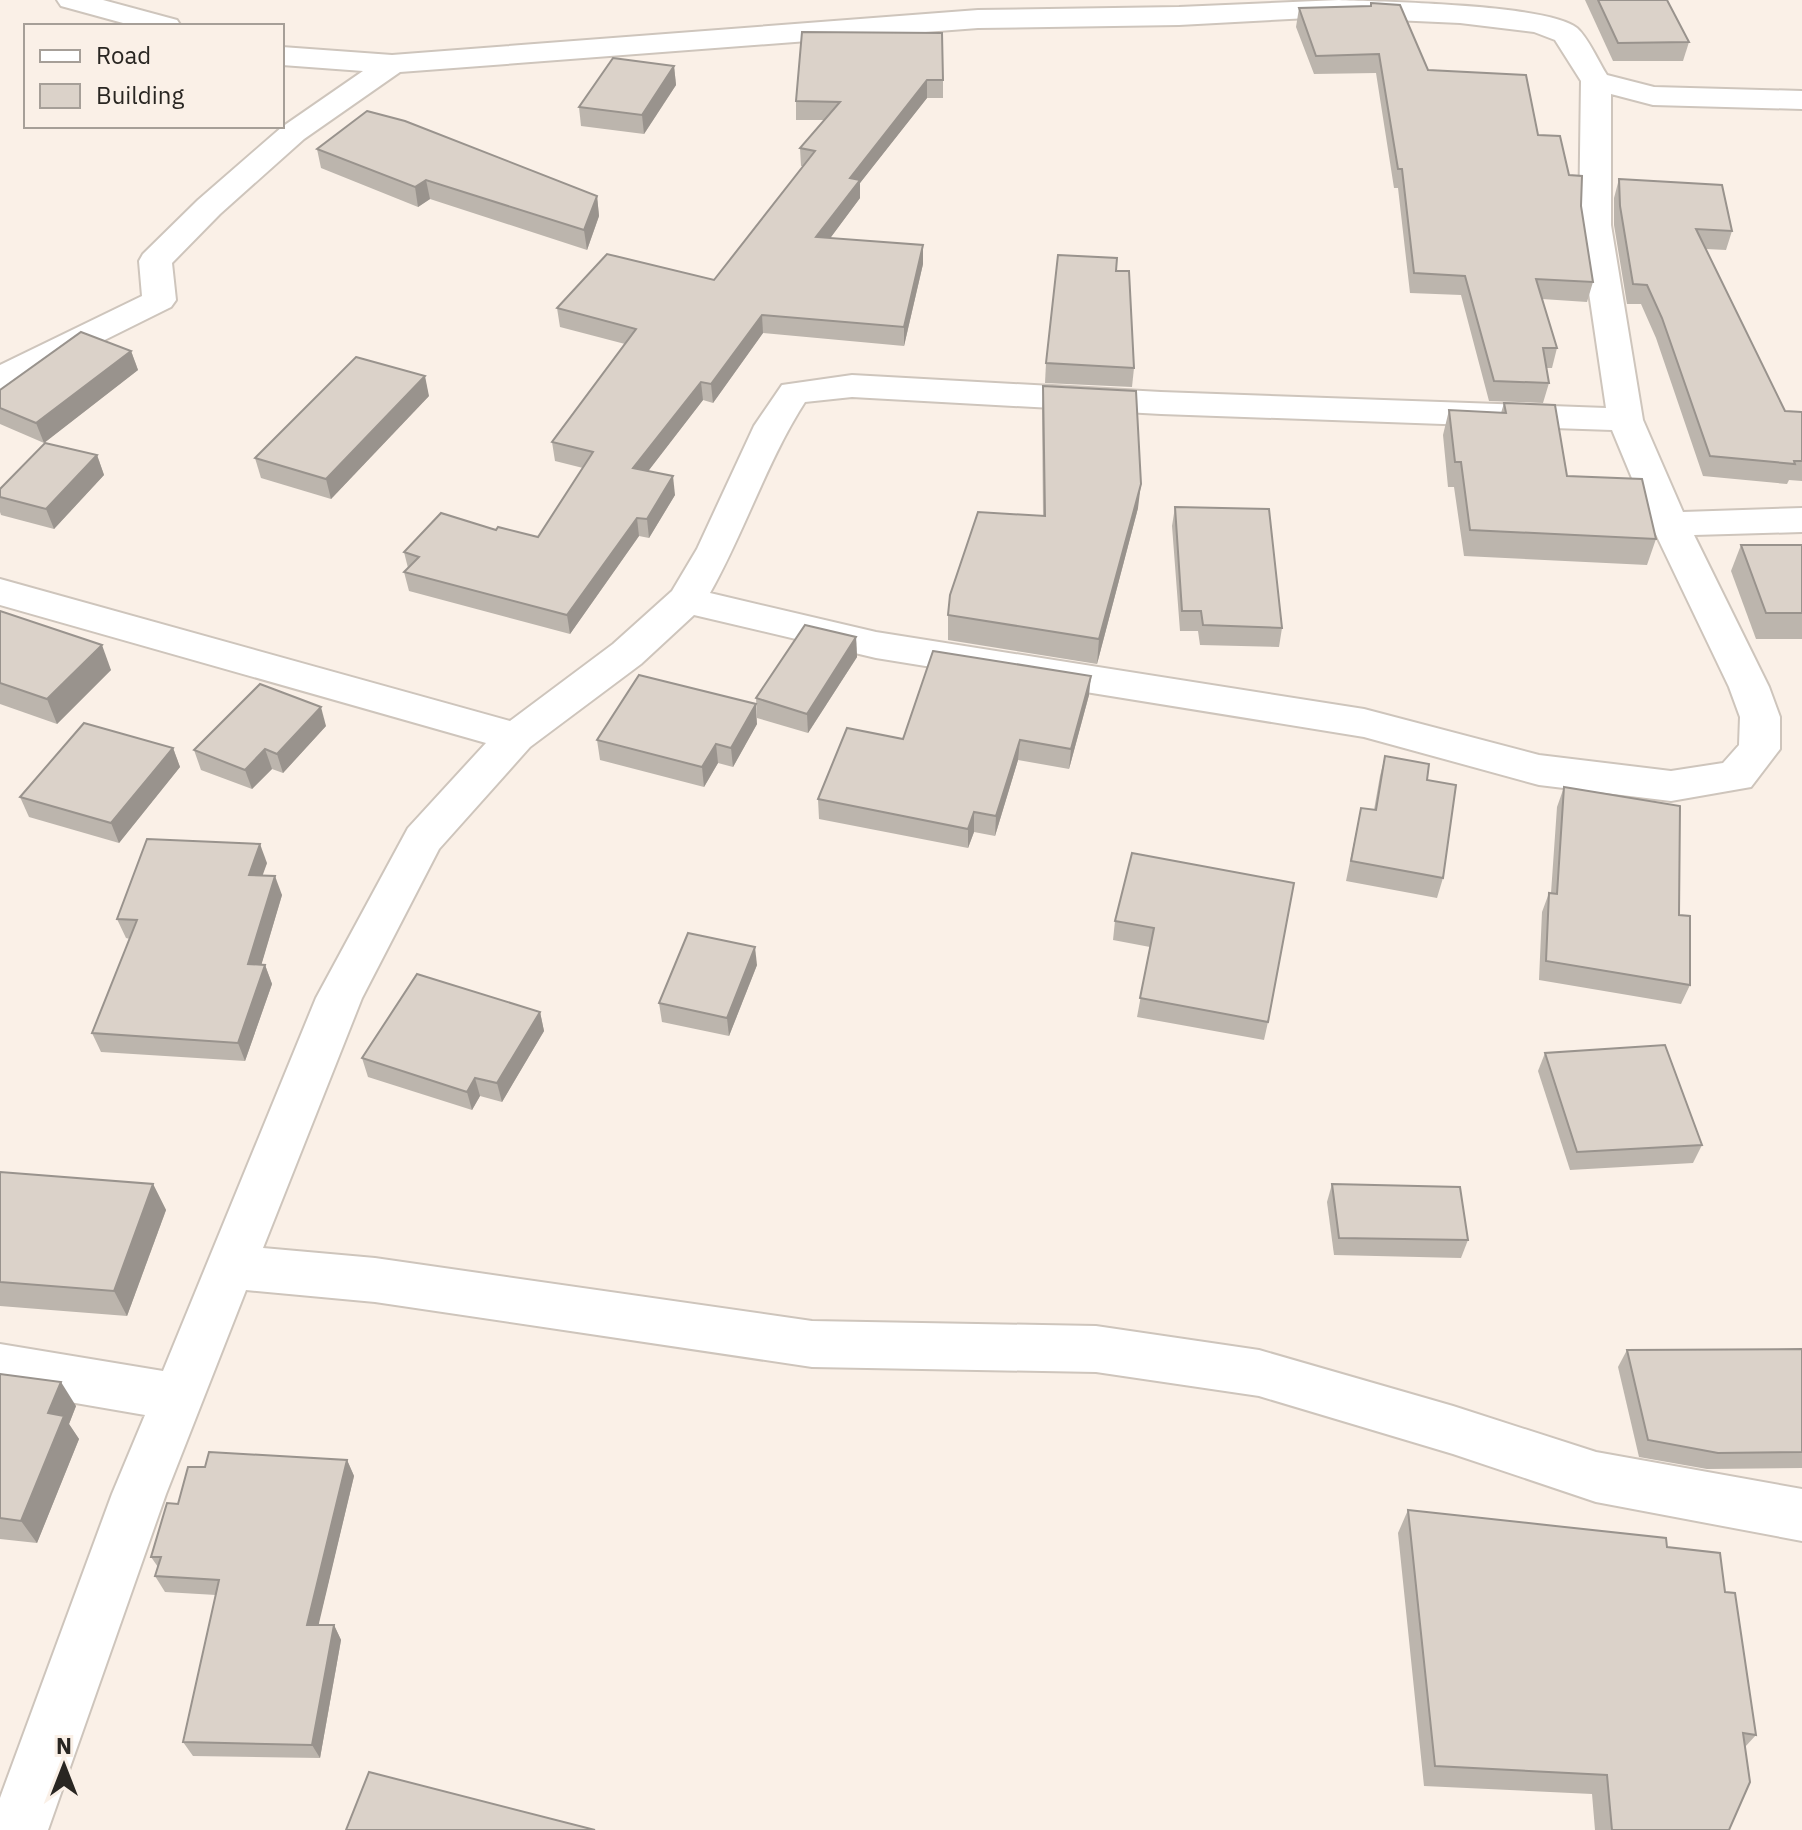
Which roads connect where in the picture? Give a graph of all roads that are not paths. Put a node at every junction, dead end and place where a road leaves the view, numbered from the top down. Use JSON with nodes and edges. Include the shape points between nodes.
{"nodes":[{"id":1,"x":71,"y":0,"type":"edge"},
{"id":2,"x":160,"y":24,"type":"edge"},
{"id":3,"x":284,"y":56,"type":"edge"},
{"id":4,"x":392,"y":64,"type":"junction"},
{"id":5,"x":1596,"y":81,"type":"junction"},
{"id":6,"x":1802,"y":100,"type":"edge"},
{"id":7,"x":0,"y":379,"type":"edge"},
{"id":8,"x":1625,"y":420,"type":"junction"},
{"id":9,"x":1802,"y":520,"type":"edge"},
{"id":10,"x":1670,"y":524,"type":"junction"},
{"id":11,"x":0,"y":592,"type":"edge"},
{"id":12,"x":686,"y":600,"type":"junction"},
{"id":13,"x":516,"y":737,"type":"junction"},
{"id":14,"x":230,"y":1267,"type":"junction"},
{"id":15,"x":0,"y":1367,"type":"edge"},
{"id":16,"x":179,"y":1397,"type":"junction"},
{"id":17,"x":1802,"y":1515,"type":"edge"},
{"id":18,"x":18,"y":1830,"type":"edge"}],
"edges":[{"from":1,"to":2,"type":"street"},
{"from":3,"to":4,"type":"street"},
{"from":4,"to":5,"type":"street","via":[[978,19],[1328,8],[1539,24],[1566,34]]},
{"from":4,"to":7,"type":"street","via":[[293,133],[155,261],[159,300]]},
{"from":5,"to":6,"type":"street","via":[[1653,96]]},
{"from":5,"to":8,"type":"street","via":[[1595,225]]},
{"from":8,"to":10,"type":"street"},
{"from":8,"to":12,"type":"street","via":[[852,386],[810,389],[794,393],[782,408],[716,549]]},
{"from":9,"to":10,"type":"street"},
{"from":10,"to":12,"type":"street","via":[[1760,717],[1759,749],[1736,776],[1671,786],[1539,770],[1364,723],[876,645]]},
{"from":11,"to":13,"type":"street"},
{"from":12,"to":13,"type":"street","via":[[627,654]]},
{"from":13,"to":14,"type":"street","via":[[423,839],[339,998]]},
{"from":14,"to":16,"type":"street"},
{"from":14,"to":17,"type":"street","via":[[375,1280],[812,1344],[1096,1349],[1259,1373],[1596,1477]]},
{"from":15,"to":16,"type":"street"},
{"from":16,"to":18,"type":"street"}]}
